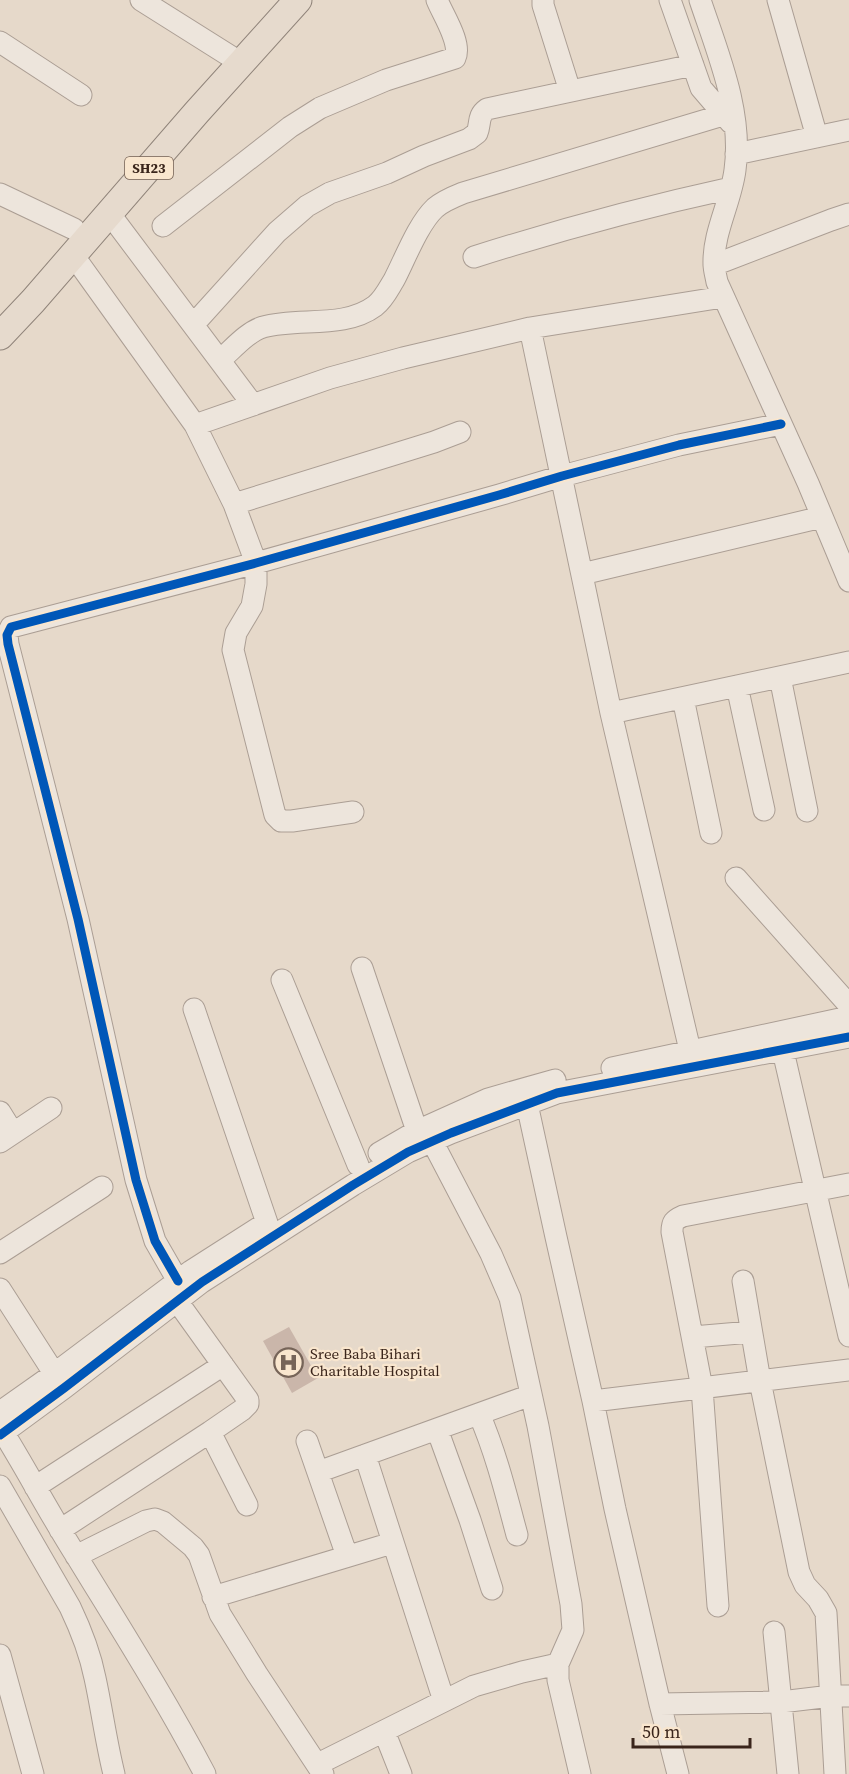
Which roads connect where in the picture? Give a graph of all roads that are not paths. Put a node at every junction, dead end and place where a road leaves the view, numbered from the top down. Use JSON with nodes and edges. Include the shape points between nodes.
{"nodes":[{"id":1,"x":141,"y":0,"type":"edge"},
{"id":2,"x":279,"y":0,"type":"edge"},
{"id":3,"x":298,"y":0,"type":"edge"},
{"id":4,"x":436,"y":0,"type":"edge"},
{"id":5,"x":543,"y":0,"type":"edge"},
{"id":6,"x":670,"y":0,"type":"edge"},
{"id":7,"x":700,"y":0,"type":"edge"},
{"id":8,"x":778,"y":0,"type":"edge"},
{"id":9,"x":0,"y":42,"type":"edge"},
{"id":10,"x":235,"y":60,"type":"junction"},
{"id":11,"x":693,"y":65,"type":"junction"},
{"id":12,"x":570,"y":91,"type":"junction"},
{"id":13,"x":81,"y":95,"type":"dead end"},
{"id":14,"x":729,"y":121,"type":"junction"},
{"id":15,"x":849,"y":130,"type":"edge"},
{"id":16,"x":817,"y":137,"type":"junction"},
{"id":17,"x":736,"y":154,"type":"junction"},
{"id":18,"x":731,"y":188,"type":"junction"},
{"id":19,"x":0,"y":194,"type":"edge"},
{"id":20,"x":109,"y":213,"type":"junction"},
{"id":21,"x":849,"y":214,"type":"edge"},
{"id":22,"x":163,"y":226,"type":"dead end"},
{"id":23,"x":74,"y":242,"type":"junction"},
{"id":24,"x":474,"y":257,"type":"dead end"},
{"id":25,"x":714,"y":265,"type":"junction"},
{"id":26,"x":723,"y":297,"type":"junction"},
{"id":27,"x":0,"y":310,"type":"edge"},
{"id":28,"x":193,"y":325,"type":"junction"},
{"id":29,"x":530,"y":327,"type":"junction"},
{"id":30,"x":0,"y":336,"type":"edge"},
{"id":31,"x":220,"y":360,"type":"junction"},
{"id":32,"x":253,"y":405,"type":"junction"},
{"id":33,"x":781,"y":424,"type":"junction"},
{"id":34,"x":195,"y":425,"type":"junction"},
{"id":35,"x":460,"y":432,"type":"dead end"},
{"id":36,"x":562,"y":476,"type":"junction"},
{"id":37,"x":234,"y":504,"type":"junction"},
{"id":38,"x":822,"y":517,"type":"junction"},
{"id":39,"x":256,"y":563,"type":"junction"},
{"id":40,"x":582,"y":574,"type":"junction"},
{"id":41,"x":849,"y":581,"type":"edge"},
{"id":42,"x":849,"y":662,"type":"edge"},
{"id":43,"x":780,"y":677,"type":"junction"},
{"id":44,"x":737,"y":686,"type":"junction"},
{"id":45,"x":683,"y":698,"type":"junction"},
{"id":46,"x":611,"y":713,"type":"junction"},
{"id":47,"x":764,"y":810,"type":"dead end"},
{"id":48,"x":807,"y":811,"type":"dead end"},
{"id":49,"x":352,"y":812,"type":"dead end"},
{"id":50,"x":711,"y":832,"type":"dead end"},
{"id":51,"x":736,"y":878,"type":"dead end"},
{"id":52,"x":362,"y":968,"type":"dead end"},
{"id":53,"x":282,"y":980,"type":"dead end"},
{"id":54,"x":849,"y":1005,"type":"edge"},
{"id":55,"x":194,"y":1009,"type":"dead end"},
{"id":56,"x":849,"y":1017,"type":"edge"},
{"id":57,"x":849,"y":1037,"type":"edge"},
{"id":58,"x":780,"y":1042,"type":"junction"},
{"id":59,"x":692,"y":1059,"type":"junction"},
{"id":60,"x":528,"y":1104,"type":"junction"},
{"id":61,"x":51,"y":1108,"type":"dead end"},
{"id":62,"x":0,"y":1112,"type":"edge"},
{"id":63,"x":424,"y":1136,"type":"junction"},
{"id":64,"x":7,"y":1137,"type":"edge"},
{"id":65,"x":358,"y":1165,"type":"junction"},
{"id":66,"x":849,"y":1184,"type":"edge"},
{"id":67,"x":102,"y":1187,"type":"dead end"},
{"id":68,"x":815,"y":1191,"type":"junction"},
{"id":69,"x":267,"y":1223,"type":"junction"},
{"id":70,"x":0,"y":1253,"type":"edge"},
{"id":71,"x":743,"y":1281,"type":"dead end"},
{"id":72,"x":0,"y":1289,"type":"edge"},
{"id":73,"x":178,"y":1291,"type":"junction"},
{"id":74,"x":751,"y":1332,"type":"junction"},
{"id":75,"x":693,"y":1336,"type":"junction"},
{"id":76,"x":849,"y":1336,"type":"edge"},
{"id":77,"x":223,"y":1365,"type":"junction"},
{"id":78,"x":849,"y":1370,"type":"edge"},
{"id":79,"x":59,"y":1381,"type":"junction"},
{"id":80,"x":760,"y":1381,"type":"junction"},
{"id":81,"x":702,"y":1388,"type":"junction"},
{"id":82,"x":531,"y":1395,"type":"junction"},
{"id":83,"x":593,"y":1401,"type":"junction"},
{"id":84,"x":479,"y":1414,"type":"junction"},
{"id":85,"x":1,"y":1426,"type":"edge"},
{"id":86,"x":436,"y":1429,"type":"junction"},
{"id":87,"x":210,"y":1432,"type":"junction"},
{"id":88,"x":307,"y":1441,"type":"dead end"},
{"id":89,"x":365,"y":1455,"type":"junction"},
{"id":90,"x":318,"y":1472,"type":"junction"},
{"id":91,"x":0,"y":1486,"type":"edge"},
{"id":92,"x":35,"y":1487,"type":"junction"},
{"id":93,"x":247,"y":1504,"type":"dead end"},
{"id":94,"x":60,"y":1530,"type":"junction"},
{"id":95,"x":517,"y":1535,"type":"dead end"},
{"id":96,"x":392,"y":1543,"type":"junction"},
{"id":97,"x":76,"y":1556,"type":"junction"},
{"id":98,"x":347,"y":1556,"type":"junction"},
{"id":99,"x":492,"y":1589,"type":"dead end"},
{"id":100,"x":213,"y":1597,"type":"junction"},
{"id":101,"x":718,"y":1606,"type":"dead end"},
{"id":102,"x":774,"y":1632,"type":"dead end"},
{"id":103,"x":0,"y":1655,"type":"edge"},
{"id":104,"x":558,"y":1664,"type":"junction"},
{"id":105,"x":840,"y":1696,"type":"edge"},
{"id":106,"x":444,"y":1701,"type":"junction"},
{"id":107,"x":781,"y":1702,"type":"junction"},
{"id":108,"x":660,"y":1704,"type":"junction"},
{"id":109,"x":384,"y":1731,"type":"junction"},
{"id":110,"x":320,"y":1769,"type":"edge"},
{"id":111,"x":33,"y":1774,"type":"edge"},
{"id":112,"x":114,"y":1774,"type":"edge"},
{"id":113,"x":205,"y":1774,"type":"edge"},
{"id":114,"x":401,"y":1774,"type":"edge"},
{"id":115,"x":580,"y":1774,"type":"edge"},
{"id":116,"x":678,"y":1774,"type":"edge"},
{"id":117,"x":788,"y":1774,"type":"edge"},
{"id":118,"x":835,"y":1774,"type":"edge"}],
"edges":[{"from":1,"to":10,"type":"street"},
{"from":2,"to":10,"type":"main road","number":"SH23"},
{"from":3,"to":10,"type":"main road","number":"SH23"},
{"from":4,"to":22,"type":"street","via":[[456,43],[455,58],[386,80],[320,108]]},
{"from":5,"to":12,"type":"street"},
{"from":6,"to":11,"type":"street"},
{"from":7,"to":14,"type":"street","via":[[726,77]]},
{"from":8,"to":16,"type":"street"},
{"from":9,"to":13,"type":"street"},
{"from":10,"to":20,"type":"main road","number":"SH23"},
{"from":10,"to":23,"type":"main road","number":"SH23"},
{"from":11,"to":12,"type":"street"},
{"from":11,"to":14,"type":"street","via":[[701,88]]},
{"from":12,"to":28,"type":"street","via":[[487,109],[480,117],[477,133],[469,139],[330,193],[307,206],[277,232]]},
{"from":14,"to":17,"type":"street"},
{"from":14,"to":31,"type":"street","via":[[445,200],[424,221],[387,292],[376,305],[337,319],[263,327]]},
{"from":15,"to":16,"type":"street"},
{"from":16,"to":17,"type":"street"},
{"from":17,"to":18,"type":"street"},
{"from":18,"to":24,"type":"street","via":[[550,233]]},
{"from":18,"to":25,"type":"street"},
{"from":19,"to":23,"type":"street"},
{"from":20,"to":23,"type":"main road","number":"SH23"},
{"from":20,"to":28,"type":"street"},
{"from":21,"to":25,"type":"street"},
{"from":23,"to":27,"type":"main road","number":"SH23"},
{"from":23,"to":30,"type":"main road","number":"SH23"},
{"from":23,"to":34,"type":"street"},
{"from":25,"to":26,"type":"street"},
{"from":26,"to":29,"type":"street"},
{"from":26,"to":33,"type":"street"},
{"from":28,"to":31,"type":"street"},
{"from":29,"to":32,"type":"street","via":[[368,367]]},
{"from":29,"to":36,"type":"street"},
{"from":31,"to":32,"type":"street"},
{"from":32,"to":34,"type":"street"},
{"from":33,"to":36,"type":"street"},
{"from":33,"to":38,"type":"street"},
{"from":34,"to":37,"type":"street"},
{"from":35,"to":37,"type":"street"},
{"from":36,"to":39,"type":"street"},
{"from":36,"to":40,"type":"street"},
{"from":37,"to":39,"type":"street"},
{"from":38,"to":40,"type":"street"},
{"from":38,"to":41,"type":"street"},
{"from":39,"to":49,"type":"street","via":[[255,596],[236,633],[233,650],[275,815],[281,821],[292,821]]},
{"from":39,"to":73,"type":"street","via":[[10,627],[7,635],[78,919],[136,1180],[155,1241]]},
{"from":40,"to":46,"type":"street"},
{"from":42,"to":43,"type":"street"},
{"from":43,"to":44,"type":"street"},
{"from":43,"to":48,"type":"street"},
{"from":44,"to":45,"type":"street"},
{"from":44,"to":47,"type":"street"},
{"from":45,"to":46,"type":"street"},
{"from":45,"to":50,"type":"street"},
{"from":46,"to":59,"type":"street"},
{"from":51,"to":54,"type":"street"},
{"from":52,"to":63,"type":"street"},
{"from":53,"to":65,"type":"street"},
{"from":55,"to":69,"type":"street"},
{"from":56,"to":58,"type":"street"},
{"from":57,"to":58,"type":"street"},
{"from":58,"to":59,"type":"street"},
{"from":58,"to":68,"type":"street"},
{"from":59,"to":60,"type":"street"},
{"from":59,"to":63,"type":"street","via":[[556,1080],[488,1099]]},
{"from":60,"to":63,"type":"street"},
{"from":60,"to":83,"type":"street"},
{"from":61,"to":64,"type":"street"},
{"from":62,"to":64,"type":"street"},
{"from":63,"to":65,"type":"street"},
{"from":63,"to":73,"type":"street","via":[[408,1152],[202,1282]]},
{"from":63,"to":82,"type":"street","via":[[505,1283]]},
{"from":65,"to":69,"type":"street"},
{"from":66,"to":68,"type":"street"},
{"from":67,"to":70,"type":"street"},
{"from":68,"to":75,"type":"street","via":[[675,1219],[672,1232]]},
{"from":68,"to":76,"type":"street"},
{"from":69,"to":73,"type":"street","via":[[191,1271]]},
{"from":71,"to":74,"type":"street"},
{"from":72,"to":79,"type":"street"},
{"from":73,"to":77,"type":"street"},
{"from":73,"to":79,"type":"street"},
{"from":74,"to":75,"type":"street"},
{"from":74,"to":80,"type":"street"},
{"from":75,"to":81,"type":"street"},
{"from":77,"to":87,"type":"street","via":[[248,1404]]},
{"from":77,"to":92,"type":"street"},
{"from":78,"to":80,"type":"street"},
{"from":79,"to":85,"type":"street"},
{"from":80,"to":81,"type":"street"},
{"from":80,"to":105,"type":"street","via":[[800,1572],[826,1613]]},
{"from":81,"to":83,"type":"street"},
{"from":81,"to":101,"type":"street"},
{"from":82,"to":84,"type":"street"},
{"from":82,"to":104,"type":"street","via":[[573,1618],[573,1630]]},
{"from":83,"to":108,"type":"street"},
{"from":84,"to":86,"type":"street"},
{"from":84,"to":95,"type":"street"},
{"from":85,"to":92,"type":"street"},
{"from":86,"to":89,"type":"street"},
{"from":86,"to":99,"type":"street"},
{"from":87,"to":93,"type":"street"},
{"from":87,"to":94,"type":"street"},
{"from":88,"to":90,"type":"street"},
{"from":89,"to":90,"type":"street"},
{"from":89,"to":96,"type":"street"},
{"from":90,"to":98,"type":"street"},
{"from":91,"to":112,"type":"street","via":[[78,1624],[95,1677]]},
{"from":92,"to":94,"type":"street"},
{"from":94,"to":97,"type":"street"},
{"from":96,"to":98,"type":"street"},
{"from":96,"to":106,"type":"street"},
{"from":97,"to":100,"type":"street","via":[[146,1521],[163,1522],[199,1555]]},
{"from":97,"to":113,"type":"street"},
{"from":98,"to":100,"type":"street"},
{"from":100,"to":110,"type":"street","via":[[251,1665]]},
{"from":102,"to":107,"type":"street"},
{"from":103,"to":111,"type":"street"},
{"from":104,"to":106,"type":"street","via":[[500,1677]]},
{"from":104,"to":115,"type":"street","via":[[558,1680]]},
{"from":105,"to":107,"type":"street"},
{"from":105,"to":118,"type":"street"},
{"from":106,"to":109,"type":"street"},
{"from":107,"to":108,"type":"street"},
{"from":107,"to":117,"type":"street"},
{"from":108,"to":116,"type":"street"},
{"from":109,"to":110,"type":"street"},
{"from":109,"to":114,"type":"street"}]}
